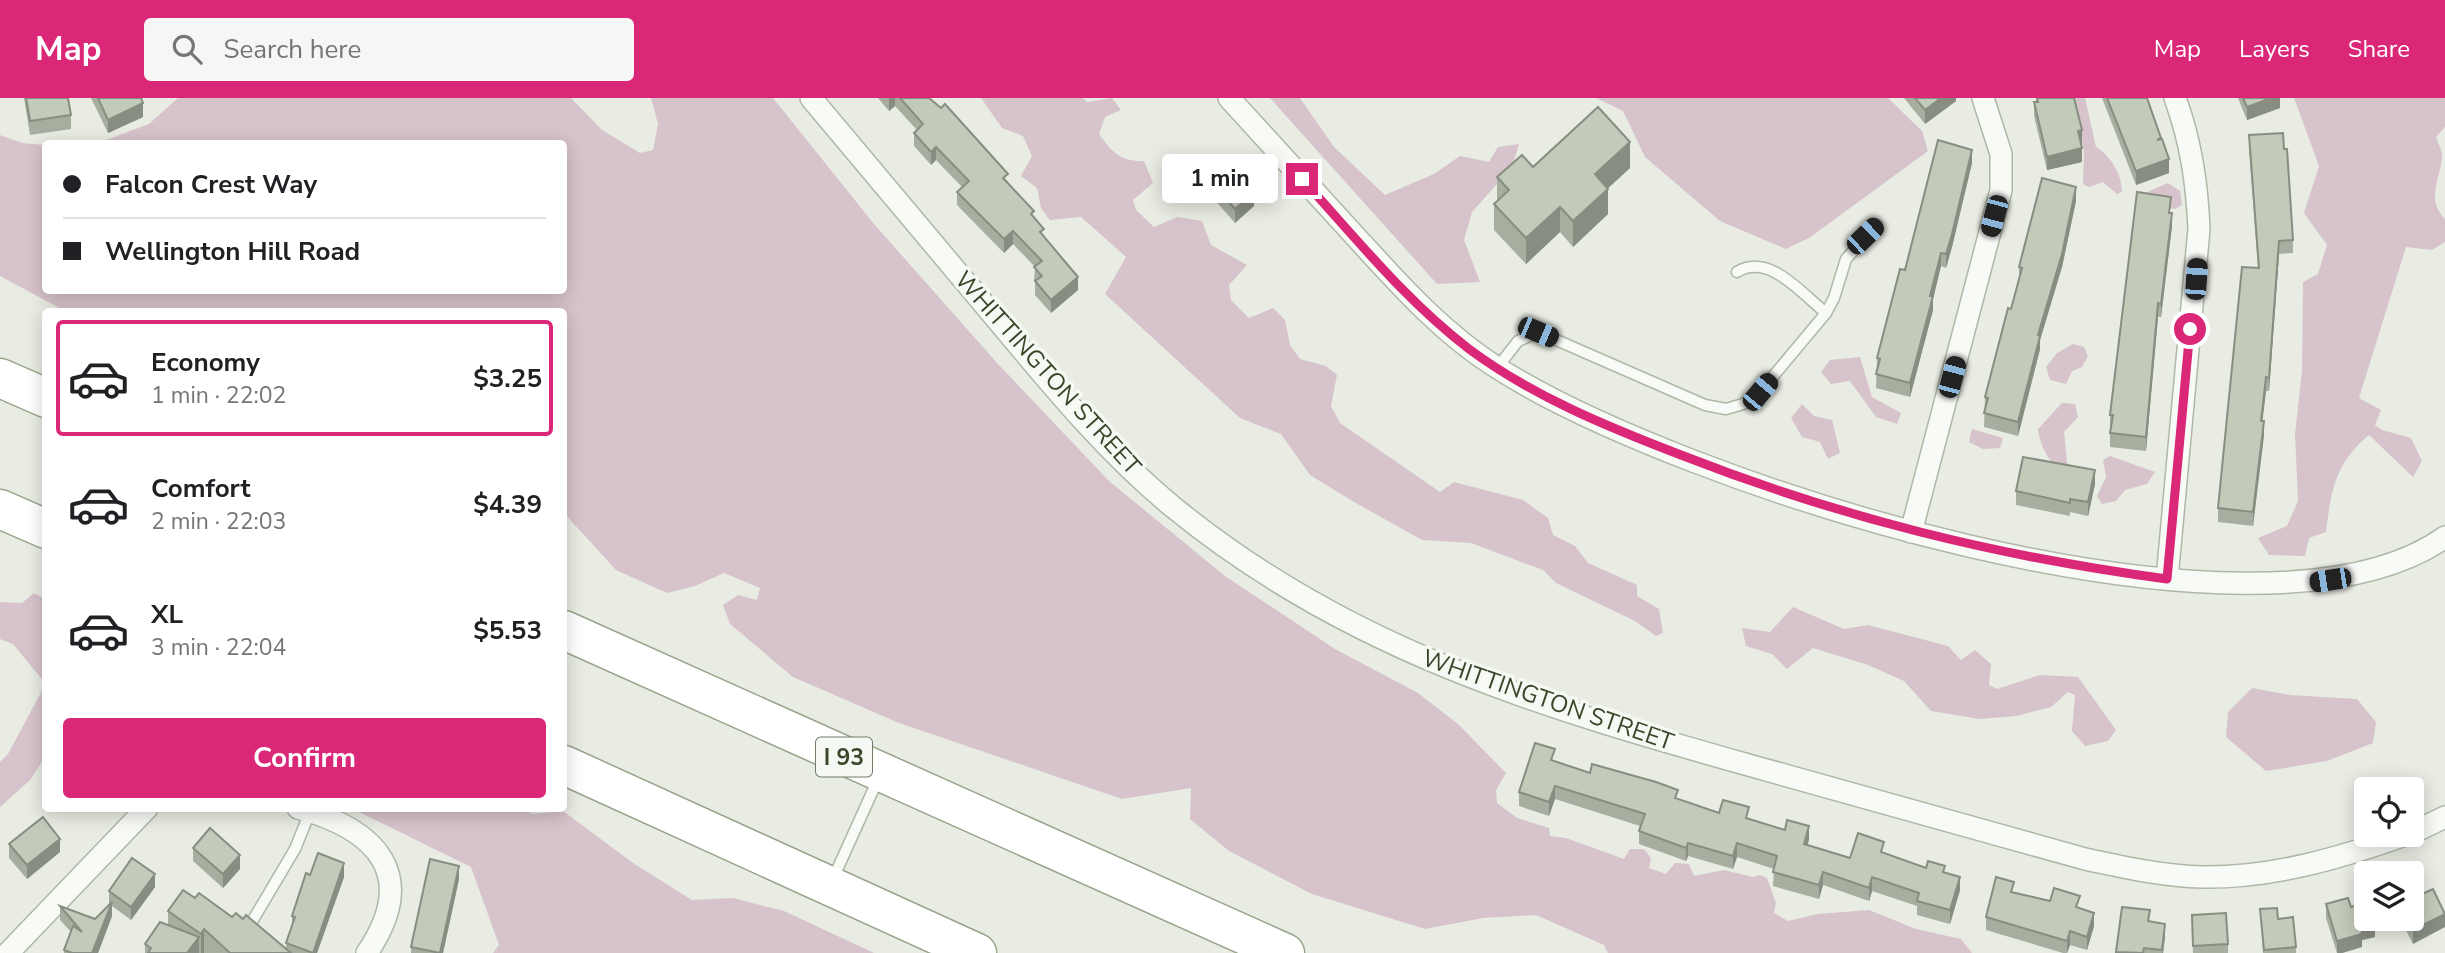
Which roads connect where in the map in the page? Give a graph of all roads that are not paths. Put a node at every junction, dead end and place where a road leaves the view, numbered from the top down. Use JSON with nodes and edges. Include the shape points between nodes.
{"nodes":[{"id":1,"x":811,"y":98,"type":"edge"},
{"id":2,"x":1228,"y":98,"type":"edge"},
{"id":3,"x":1983,"y":98,"type":"edge"},
{"id":4,"x":2175,"y":98,"type":"edge"},
{"id":5,"x":1877,"y":225,"type":"dead end"},
{"id":6,"x":1737,"y":272,"type":"dead end"},
{"id":7,"x":1826,"y":313,"type":"junction"},
{"id":8,"x":1497,"y":368,"type":"junction"},
{"id":9,"x":0,"y":378,"type":"edge"},
{"id":10,"x":42,"y":396,"type":"edge"},
{"id":11,"x":0,"y":509,"type":"edge"},
{"id":12,"x":42,"y":526,"type":"edge"},
{"id":13,"x":1911,"y":532,"type":"junction"},
{"id":14,"x":2445,"y":537,"type":"edge"},
{"id":15,"x":2167,"y":579,"type":"junction"},
{"id":16,"x":567,"y":631,"type":"edge"},
{"id":17,"x":567,"y":766,"type":"edge"},
{"id":18,"x":881,"y":774,"type":"junction"},
{"id":19,"x":143,"y":812,"type":"edge"},
{"id":20,"x":304,"y":812,"type":"edge"},
{"id":21,"x":310,"y":812,"type":"edge"},
{"id":22,"x":2445,"y":817,"type":"edge"},
{"id":23,"x":2424,"y":827,"type":"edge"},
{"id":24,"x":2372,"y":847,"type":"edge"},
{"id":25,"x":830,"y":886,"type":"junction"},
{"id":26,"x":247,"y":930,"type":"edge"},
{"id":27,"x":9,"y":953,"type":"edge"},
{"id":28,"x":367,"y":953,"type":"edge"},
{"id":29,"x":977,"y":953,"type":"edge"},
{"id":30,"x":1285,"y":953,"type":"edge"}],
"edges":[{"from":1,"to":24,"type":"street","name":"WHITTINGTON STREET","via":[[1054,387],[1140,478],[1264,573],[1412,654],[1598,723],[2132,869],[2202,877],[2276,870]]},
{"from":2,"to":8,"type":"street","via":[[1430,316]]},
{"from":3,"to":13,"type":"street","via":[[2001,154],[2001,190]]},
{"from":4,"to":15,"type":"street","via":[[2197,178],[2199,229]]},
{"from":5,"to":7,"type":"lane","via":[[1846,259]]},
{"from":6,"to":7,"type":"lane","via":[[1749,265],[1764,265]]},
{"from":7,"to":8,"type":"lane","via":[[1760,392],[1726,409],[1705,405],[1538,332],[1518,341]]},
{"from":8,"to":13,"type":"street","via":[[1591,419],[1646,442],[1783,493]]},
{"from":9,"to":10,"type":"highway"},
{"from":11,"to":12,"type":"highway"},
{"from":13,"to":15,"type":"street","via":[[2029,559]]},
{"from":14,"to":15,"type":"street","via":[[2383,569],[2347,577],[2278,583]]},
{"from":16,"to":18,"type":"highway","number":"I 93"},
{"from":17,"to":25,"type":"highway"},
{"from":18,"to":25,"type":"lane"},
{"from":18,"to":30,"type":"highway","number":"I 93"},
{"from":19,"to":27,"type":"street"},
{"from":20,"to":26,"type":"lane","via":[[295,849]]},
{"from":21,"to":28,"type":"street","via":[[359,836],[388,867],[390,908]]},
{"from":22,"to":23,"type":"street"},
{"from":25,"to":29,"type":"highway"}]}
